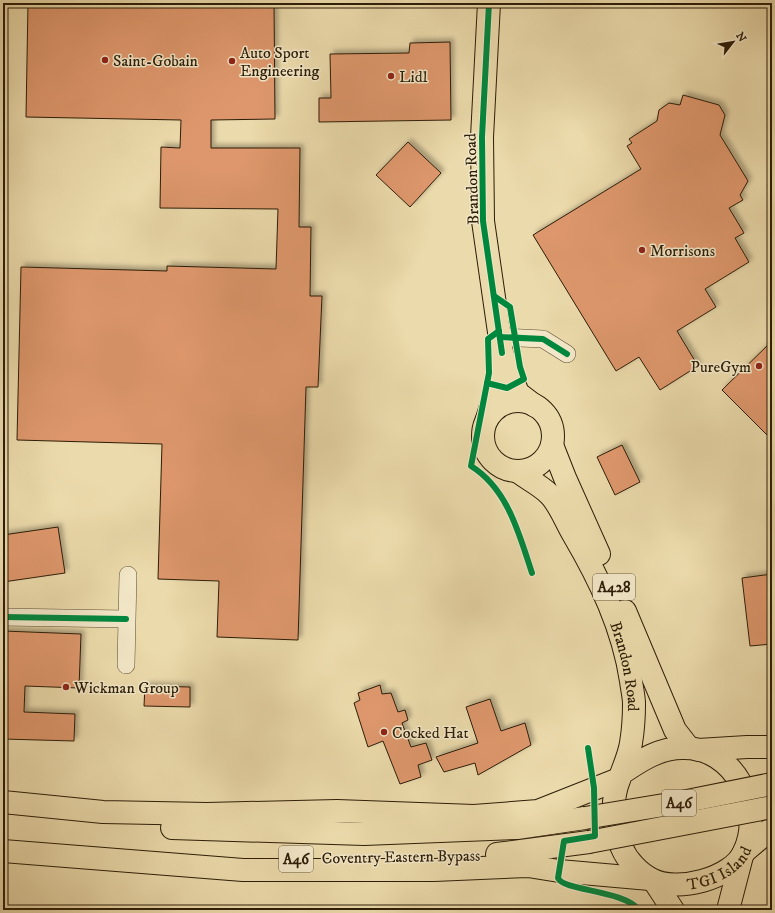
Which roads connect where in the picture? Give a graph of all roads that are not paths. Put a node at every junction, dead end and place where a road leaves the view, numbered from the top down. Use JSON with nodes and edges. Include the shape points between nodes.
{"nodes":[{"id":1,"x":489,"y":3,"type":"edge"},
{"id":2,"x":501,"y":345,"type":"junction"},
{"id":3,"x":567,"y":354,"type":"dead end"},
{"id":4,"x":535,"y":406,"type":"junction"},
{"id":5,"x":486,"y":420,"type":"junction"},
{"id":6,"x":552,"y":445,"type":"junction"},
{"id":7,"x":517,"y":471,"type":"junction"},
{"id":8,"x":128,"y":575,"type":"dead end"},
{"id":9,"x":3,"y":617,"type":"edge"},
{"id":10,"x":126,"y":619,"type":"junction"},
{"id":11,"x":126,"y":665,"type":"dead end"},
{"id":12,"x":772,"y":748,"type":"edge"},
{"id":13,"x":694,"y":749,"type":"junction"},
{"id":14,"x":620,"y":776,"type":"junction"},
{"id":15,"x":772,"y":784,"type":"edge"},
{"id":16,"x":3,"y":802,"type":"edge"},
{"id":17,"x":772,"y":806,"type":"edge"},
{"id":18,"x":3,"y":816,"type":"edge"},
{"id":19,"x":772,"y":828,"type":"edge"},
{"id":20,"x":3,"y":840,"type":"edge"},
{"id":21,"x":3,"y":851,"type":"edge"},
{"id":22,"x":743,"y":854,"type":"junction"},
{"id":23,"x":652,"y":880,"type":"junction"},
{"id":24,"x":673,"y":910,"type":"edge"},
{"id":25,"x":728,"y":910,"type":"edge"}],
"edges":[{"from":1,"to":2,"type":"main road","name":"Brandon Road","via":[[482,138],[483,221]]},
{"from":2,"to":3,"type":"street","via":[[543,339]]},
{"from":2,"to":4,"type":"main road","name":"Brandon Road","via":[[518,393]]},
{"from":2,"to":5,"type":"main road","name":"Brandon Road","via":[[495,393]]},
{"from":4,"to":5,"type":"main road","via":[[522,401],[508,402],[496,408]]},
{"from":4,"to":6,"type":"main road","via":[[546,414],[549,420],[553,435]]},
{"from":5,"to":7,"type":"main road","via":[[483,434],[486,451],[497,464]]},
{"from":6,"to":7,"type":"main road","via":[[541,463],[529,470]]},
{"from":6,"to":13,"type":"main road","name":"Brandon Road","number":"A428","via":[[564,478],[631,623],[675,730]]},
{"from":7,"to":14,"type":"main road","name":"Brandon Road","number":"A428","via":[[550,494],[591,565],[611,608],[627,657],[634,703],[631,746]]},
{"from":8,"to":10,"type":"street"},
{"from":9,"to":10,"type":"street"},
{"from":10,"to":11,"type":"street"},
{"from":12,"to":13,"type":"main road","via":[[747,746]]},
{"from":13,"to":14,"type":"main road","name":"TGI Island","via":[[675,748],[660,752],[643,759]]},
{"from":13,"to":22,"type":"main road","name":"TGI Island","via":[[714,756],[727,765],[738,778],[748,797],[751,819]]},
{"from":14,"to":16,"type":"main road","name":"TGI Island","via":[[538,811],[474,816],[337,811],[208,814],[103,812]]},
{"from":14,"to":23,"type":"main road","via":[[615,790],[614,822],[621,848],[635,867]]},
{"from":15,"to":18,"type":"main road","name":"Coventry Eastern Bypass","number":"A46","bridge":true,"via":[[682,802],[517,828],[364,834],[222,831]]},
{"from":17,"to":20,"type":"main road","name":"Coventry Eastern Bypass","number":"A46","bridge":true,"via":[[590,842],[514,853],[428,858],[244,859]]},
{"from":19,"to":22,"type":"main road"},
{"from":21,"to":23,"type":"main road","name":"TGI Island","via":[[243,870],[434,870],[528,866]]},
{"from":22,"to":23,"type":"main road","name":"TGI Island","via":[[727,870],[711,879],[687,885]]},
{"from":22,"to":25,"type":"main road"},
{"from":23,"to":24,"type":"main road"}]}
